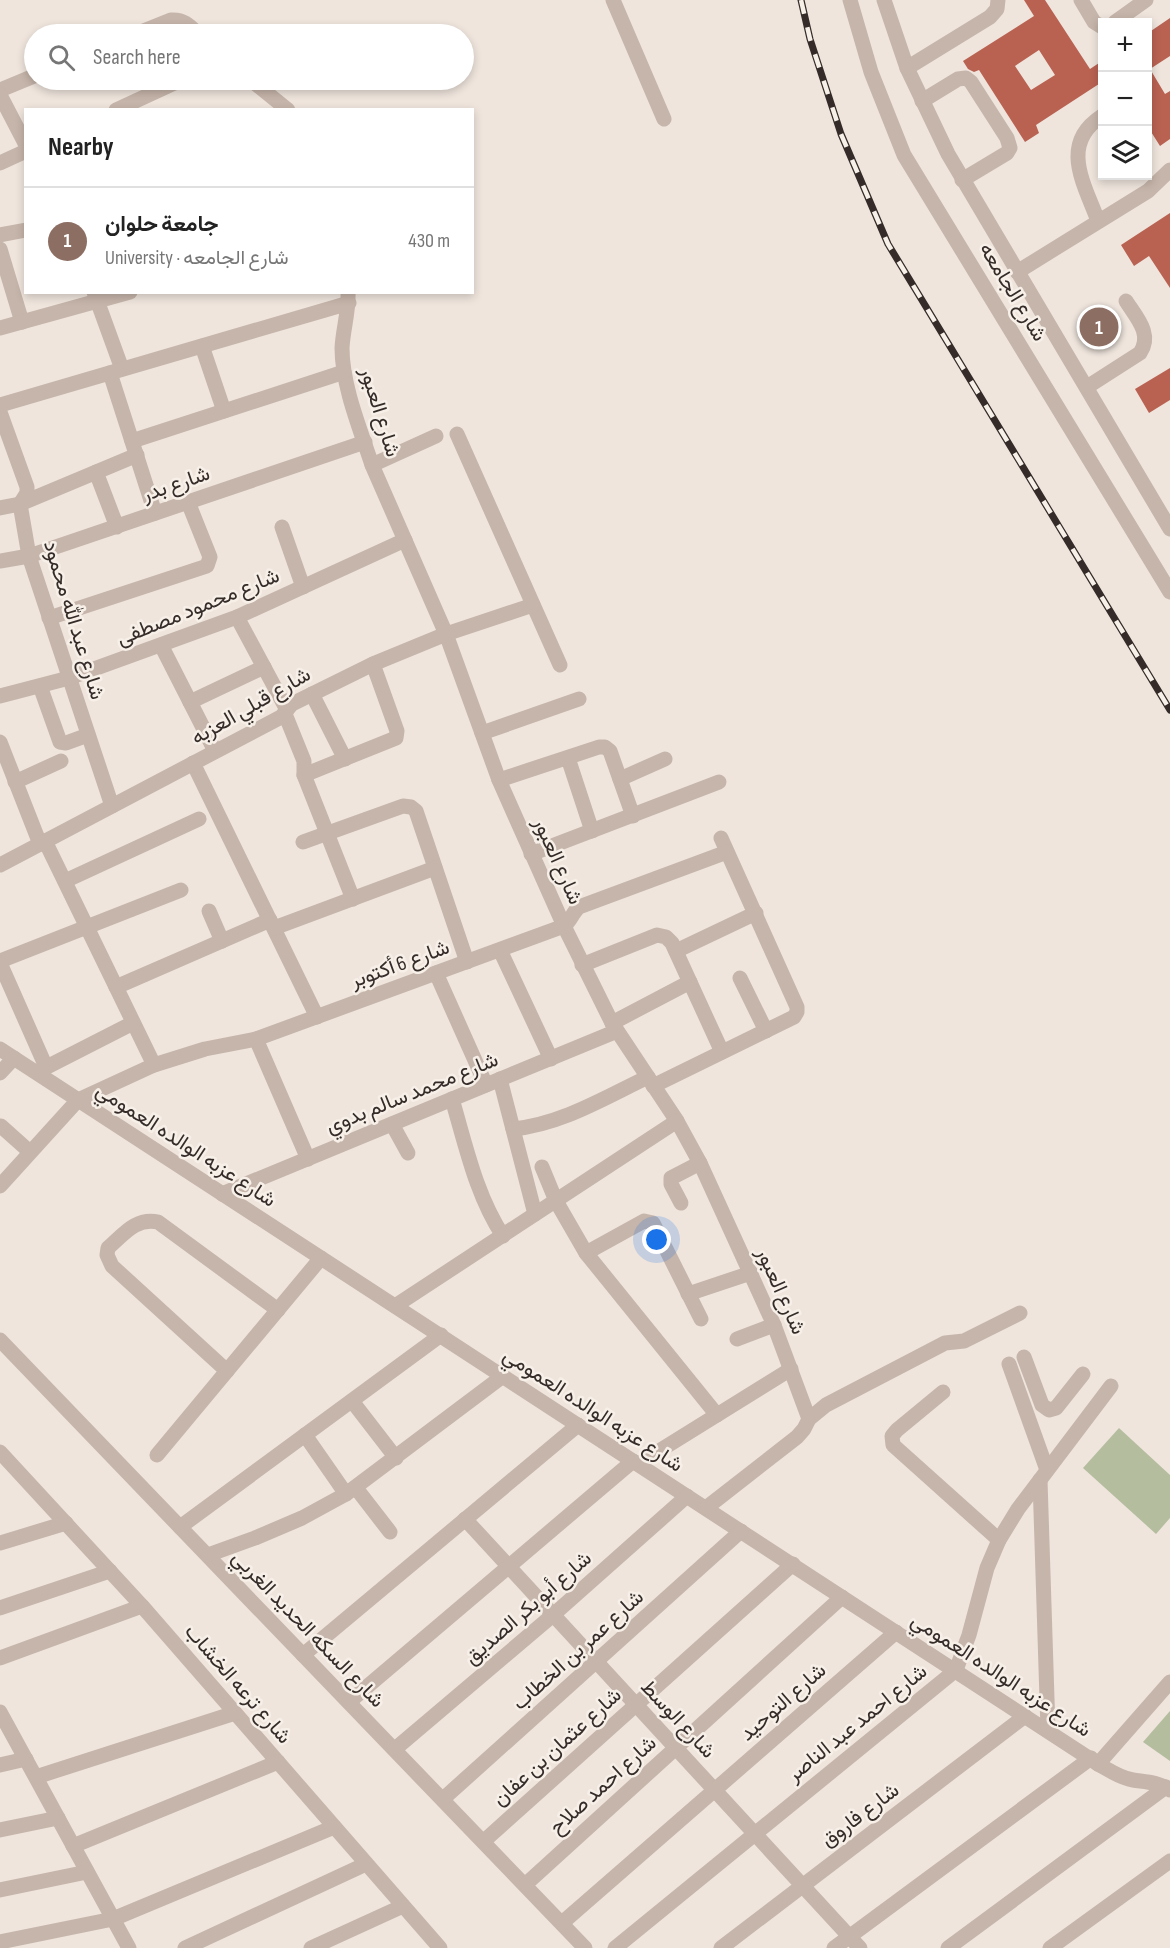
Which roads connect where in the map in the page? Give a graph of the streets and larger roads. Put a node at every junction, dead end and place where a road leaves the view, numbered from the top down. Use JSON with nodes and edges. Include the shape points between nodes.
{"nodes":[{"id":1,"x":613,"y":0,"type":"edge"},
{"id":2,"x":850,"y":0,"type":"edge"},
{"id":3,"x":884,"y":0,"type":"edge"},
{"id":4,"x":998,"y":0,"type":"edge"},
{"id":5,"x":1081,"y":0,"type":"edge"},
{"id":6,"x":1146,"y":0,"type":"edge"},
{"id":7,"x":1121,"y":18,"type":"edge"},
{"id":8,"x":161,"y":24,"type":"edge"},
{"id":9,"x":188,"y":24,"type":"edge"},
{"id":10,"x":1098,"y":24,"type":"edge"},
{"id":11,"x":907,"y":68,"type":"junction"},
{"id":12,"x":24,"y":81,"type":"edge"},
{"id":13,"x":159,"y":90,"type":"edge"},
{"id":14,"x":263,"y":90,"type":"edge"},
{"id":15,"x":0,"y":92,"type":"edge"},
{"id":16,"x":922,"y":101,"type":"junction"},
{"id":17,"x":120,"y":108,"type":"edge"},
{"id":18,"x":286,"y":108,"type":"edge"},
{"id":19,"x":664,"y":119,"type":"dead end"},
{"id":20,"x":1098,"y":119,"type":"edge"},
{"id":21,"x":24,"y":141,"type":"edge"},
{"id":22,"x":24,"y":152,"type":"edge"},
{"id":23,"x":0,"y":163,"type":"edge"},
{"id":24,"x":1170,"y":170,"type":"edge"},
{"id":25,"x":962,"y":180,"type":"junction"},
{"id":26,"x":1098,"y":221,"type":"junction"},
{"id":27,"x":24,"y":230,"type":"edge"},
{"id":28,"x":0,"y":235,"type":"edge"},
{"id":29,"x":0,"y":249,"type":"edge"},
{"id":30,"x":1017,"y":272,"type":"junction"},
{"id":31,"x":116,"y":294,"type":"edge"},
{"id":32,"x":96,"y":297,"type":"edge"},
{"id":33,"x":349,"y":298,"type":"edge"},
{"id":34,"x":1126,"y":301,"type":"dead end"},
{"id":35,"x":22,"y":322,"type":"junction"},
{"id":36,"x":0,"y":328,"type":"edge"},
{"id":37,"x":202,"y":346,"type":"junction"},
{"id":38,"x":116,"y":371,"type":"junction"},
{"id":39,"x":344,"y":372,"type":"junction"},
{"id":40,"x":1087,"y":387,"type":"junction"},
{"id":41,"x":0,"y":405,"type":"edge"},
{"id":42,"x":224,"y":411,"type":"junction"},
{"id":43,"x":0,"y":412,"type":"edge"},
{"id":44,"x":457,"y":434,"type":"dead end"},
{"id":45,"x":436,"y":436,"type":"dead end"},
{"id":46,"x":365,"y":442,"type":"junction"},
{"id":47,"x":135,"y":448,"type":"junction"},
{"id":48,"x":372,"y":465,"type":"junction"},
{"id":49,"x":96,"y":472,"type":"junction"},
{"id":50,"x":188,"y":502,"type":"junction"},
{"id":51,"x":20,"y":504,"type":"junction"},
{"id":52,"x":0,"y":508,"type":"edge"},
{"id":53,"x":155,"y":513,"type":"junction"},
{"id":54,"x":117,"y":527,"type":"junction"},
{"id":55,"x":282,"y":527,"type":"dead end"},
{"id":56,"x":1170,"y":529,"type":"edge"},
{"id":57,"x":405,"y":540,"type":"junction"},
{"id":58,"x":29,"y":556,"type":"junction"},
{"id":59,"x":0,"y":561,"type":"edge"},
{"id":60,"x":303,"y":587,"type":"junction"},
{"id":61,"x":1170,"y":592,"type":"edge"},
{"id":62,"x":533,"y":605,"type":"junction"},
{"id":63,"x":237,"y":617,"type":"junction"},
{"id":64,"x":49,"y":618,"type":"junction"},
{"id":65,"x":446,"y":634,"type":"junction"},
{"id":66,"x":161,"y":645,"type":"junction"},
{"id":67,"x":373,"y":664,"type":"junction"},
{"id":68,"x":560,"y":665,"type":"dead end"},
{"id":69,"x":264,"y":667,"type":"junction"},
{"id":70,"x":69,"y":678,"type":"junction"},
{"id":71,"x":40,"y":686,"type":"junction"},
{"id":72,"x":312,"y":694,"type":"junction"},
{"id":73,"x":0,"y":696,"type":"edge"},
{"id":74,"x":579,"y":699,"type":"dead end"},
{"id":75,"x":190,"y":702,"type":"junction"},
{"id":76,"x":286,"y":712,"type":"junction"},
{"id":77,"x":482,"y":733,"type":"junction"},
{"id":78,"x":88,"y":735,"type":"junction"},
{"id":79,"x":0,"y":742,"type":"edge"},
{"id":80,"x":215,"y":751,"type":"junction"},
{"id":81,"x":568,"y":758,"type":"junction"},
{"id":82,"x":345,"y":759,"type":"junction"},
{"id":83,"x":665,"y":759,"type":"dead end"},
{"id":84,"x":3,"y":761,"type":"edge"},
{"id":85,"x":62,"y":761,"type":"dead end"},
{"id":86,"x":193,"y":763,"type":"junction"},
{"id":87,"x":304,"y":776,"type":"junction"},
{"id":88,"x":620,"y":779,"type":"junction"},
{"id":89,"x":499,"y":780,"type":"junction"},
{"id":90,"x":15,"y":782,"type":"junction"},
{"id":91,"x":719,"y":782,"type":"dead end"},
{"id":92,"x":112,"y":806,"type":"junction"},
{"id":93,"x":633,"y":816,"type":"junction"},
{"id":94,"x":199,"y":819,"type":"dead end"},
{"id":95,"x":592,"y":831,"type":"junction"},
{"id":96,"x":327,"y":833,"type":"junction"},
{"id":97,"x":42,"y":842,"type":"junction"},
{"id":98,"x":303,"y":842,"type":"dead end"},
{"id":99,"x":531,"y":854,"type":"junction"},
{"id":100,"x":0,"y":865,"type":"edge"},
{"id":101,"x":435,"y":868,"type":"junction"},
{"id":102,"x":65,"y":881,"type":"junction"},
{"id":103,"x":181,"y":890,"type":"dead end"},
{"id":104,"x":353,"y":899,"type":"junction"},
{"id":105,"x":209,"y":911,"type":"dead end"},
{"id":106,"x":756,"y":913,"type":"junction"},
{"id":107,"x":272,"y":924,"type":"junction"},
{"id":108,"x":564,"y":926,"type":"junction"},
{"id":109,"x":87,"y":927,"type":"junction"},
{"id":110,"x":222,"y":941,"type":"junction"},
{"id":111,"x":500,"y":950,"type":"junction"},
{"id":112,"x":676,"y":951,"type":"junction"},
{"id":113,"x":0,"y":962,"type":"edge"},
{"id":114,"x":467,"y":962,"type":"junction"},
{"id":115,"x":582,"y":965,"type":"junction"},
{"id":116,"x":436,"y":973,"type":"junction"},
{"id":117,"x":740,"y":978,"type":"dead end"},
{"id":118,"x":690,"y":982,"type":"junction"},
{"id":119,"x":116,"y":987,"type":"junction"},
{"id":120,"x":317,"y":1017,"type":"junction"},
{"id":121,"x":133,"y":1023,"type":"junction"},
{"id":122,"x":614,"y":1027,"type":"junction"},
{"id":123,"x":766,"y":1031,"type":"junction"},
{"id":124,"x":256,"y":1039,"type":"junction"},
{"id":125,"x":0,"y":1049,"type":"edge"},
{"id":126,"x":722,"y":1052,"type":"junction"},
{"id":127,"x":14,"y":1058,"type":"junction"},
{"id":128,"x":551,"y":1059,"type":"junction"},
{"id":129,"x":154,"y":1065,"type":"junction"},
{"id":130,"x":41,"y":1070,"type":"junction"},
{"id":131,"x":0,"y":1073,"type":"edge"},
{"id":132,"x":651,"y":1081,"type":"junction"},
{"id":133,"x":493,"y":1082,"type":"junction"},
{"id":134,"x":452,"y":1099,"type":"junction"},
{"id":135,"x":78,"y":1100,"type":"junction"},
{"id":136,"x":677,"y":1121,"type":"junction"},
{"id":137,"x":392,"y":1124,"type":"junction"},
{"id":138,"x":1,"y":1126,"type":"edge"},
{"id":139,"x":513,"y":1129,"type":"junction"},
{"id":140,"x":30,"y":1152,"type":"junction"},
{"id":141,"x":408,"y":1153,"type":"dead end"},
{"id":142,"x":308,"y":1159,"type":"junction"},
{"id":143,"x":700,"y":1163,"type":"junction"},
{"id":144,"x":543,"y":1167,"type":"dead end"},
{"id":145,"x":0,"y":1186,"type":"edge"},
{"id":146,"x":222,"y":1194,"type":"junction"},
{"id":147,"x":556,"y":1201,"type":"junction"},
{"id":148,"x":681,"y":1203,"type":"dead end"},
{"id":149,"x":535,"y":1214,"type":"junction"},
{"id":150,"x":503,"y":1236,"type":"junction"},
{"id":151,"x":586,"y":1253,"type":"junction"},
{"id":152,"x":321,"y":1258,"type":"junction"},
{"id":153,"x":751,"y":1273,"type":"junction"},
{"id":154,"x":688,"y":1294,"type":"junction"},
{"id":155,"x":396,"y":1306,"type":"junction"},
{"id":156,"x":278,"y":1310,"type":"junction"},
{"id":157,"x":1020,"y":1313,"type":"dead end"},
{"id":158,"x":701,"y":1319,"type":"dead end"},
{"id":159,"x":774,"y":1325,"type":"junction"},
{"id":160,"x":441,"y":1335,"type":"junction"},
{"id":161,"x":738,"y":1339,"type":"dead end"},
{"id":162,"x":0,"y":1340,"type":"edge"},
{"id":163,"x":1024,"y":1357,"type":"dead end"},
{"id":164,"x":791,"y":1369,"type":"junction"},
{"id":165,"x":227,"y":1371,"type":"junction"},
{"id":166,"x":1030,"y":1373,"type":"junction"},
{"id":167,"x":1083,"y":1374,"type":"dead end"},
{"id":168,"x":503,"y":1376,"type":"junction"},
{"id":169,"x":1111,"y":1386,"type":"dead end"},
{"id":170,"x":944,"y":1392,"type":"dead end"},
{"id":171,"x":352,"y":1401,"type":"junction"},
{"id":172,"x":717,"y":1415,"type":"junction"},
{"id":173,"x":809,"y":1419,"type":"junction"},
{"id":174,"x":578,"y":1425,"type":"junction"},
{"id":175,"x":305,"y":1435,"type":"junction"},
{"id":176,"x":0,"y":1452,"type":"edge"},
{"id":177,"x":157,"y":1455,"type":"dead end"},
{"id":178,"x":396,"y":1458,"type":"junction"},
{"id":179,"x":636,"y":1462,"type":"junction"},
{"id":180,"x":1043,"y":1475,"type":"junction"},
{"id":181,"x":351,"y":1491,"type":"junction"},
{"id":182,"x":687,"y":1496,"type":"junction"},
{"id":183,"x":706,"y":1508,"type":"junction"},
{"id":184,"x":465,"y":1519,"type":"junction"},
{"id":185,"x":66,"y":1523,"type":"junction"},
{"id":186,"x":180,"y":1527,"type":"junction"},
{"id":187,"x":741,"y":1531,"type":"junction"},
{"id":188,"x":390,"y":1532,"type":"dead end"},
{"id":189,"x":999,"y":1540,"type":"junction"},
{"id":190,"x":0,"y":1542,"type":"edge"},
{"id":191,"x":208,"y":1555,"type":"junction"},
{"id":192,"x":793,"y":1564,"type":"junction"},
{"id":193,"x":508,"y":1567,"type":"junction"},
{"id":194,"x":110,"y":1571,"type":"junction"},
{"id":195,"x":842,"y":1597,"type":"junction"},
{"id":196,"x":142,"y":1606,"type":"junction"},
{"id":197,"x":0,"y":1608,"type":"edge"},
{"id":198,"x":553,"y":1615,"type":"junction"},
{"id":199,"x":896,"y":1632,"type":"junction"},
{"id":200,"x":303,"y":1655,"type":"junction"},
{"id":201,"x":0,"y":1658,"type":"edge"},
{"id":202,"x":596,"y":1662,"type":"junction"},
{"id":203,"x":956,"y":1670,"type":"junction"},
{"id":204,"x":1170,"y":1682,"type":"edge"},
{"id":205,"x":349,"y":1702,"type":"junction"},
{"id":206,"x":636,"y":1705,"type":"junction"},
{"id":207,"x":235,"y":1713,"type":"junction"},
{"id":208,"x":1,"y":1715,"type":"edge"},
{"id":209,"x":1025,"y":1716,"type":"junction"},
{"id":210,"x":1048,"y":1731,"type":"junction"},
{"id":211,"x":676,"y":1748,"type":"junction"},
{"id":212,"x":395,"y":1749,"type":"junction"},
{"id":213,"x":26,"y":1759,"type":"junction"},
{"id":214,"x":1094,"y":1761,"type":"junction"},
{"id":215,"x":278,"y":1762,"type":"junction"},
{"id":216,"x":0,"y":1765,"type":"edge"},
{"id":217,"x":36,"y":1778,"type":"junction"},
{"id":218,"x":1168,"y":1788,"type":"edge"},
{"id":219,"x":714,"y":1790,"type":"junction"},
{"id":220,"x":444,"y":1800,"type":"junction"},
{"id":221,"x":58,"y":1818,"type":"junction"},
{"id":222,"x":334,"y":1827,"type":"junction"},
{"id":223,"x":0,"y":1830,"type":"edge"},
{"id":224,"x":755,"y":1834,"type":"junction"},
{"id":225,"x":484,"y":1841,"type":"junction"},
{"id":226,"x":73,"y":1846,"type":"junction"},
{"id":227,"x":1170,"y":1861,"type":"edge"},
{"id":228,"x":366,"y":1864,"type":"junction"},
{"id":229,"x":87,"y":1872,"type":"junction"},
{"id":230,"x":526,"y":1884,"type":"junction"},
{"id":231,"x":802,"y":1885,"type":"junction"},
{"id":232,"x":0,"y":1890,"type":"edge"},
{"id":233,"x":403,"y":1906,"type":"junction"},
{"id":234,"x":113,"y":1919,"type":"junction"},
{"id":235,"x":562,"y":1923,"type":"junction"},
{"id":236,"x":0,"y":1942,"type":"edge"},
{"id":237,"x":854,"y":1942,"type":"edge"},
{"id":238,"x":436,"y":1947,"type":"edge"},
{"id":239,"x":129,"y":1948,"type":"edge"},
{"id":240,"x":185,"y":1948,"type":"edge"},
{"id":241,"x":311,"y":1948,"type":"edge"},
{"id":242,"x":585,"y":1948,"type":"edge"},
{"id":243,"x":615,"y":1948,"type":"edge"},
{"id":244,"x":720,"y":1948,"type":"edge"},
{"id":245,"x":834,"y":1948,"type":"edge"},
{"id":246,"x":948,"y":1948,"type":"edge"},
{"id":247,"x":1050,"y":1948,"type":"edge"}],
"edges":[{"from":1,"to":19,"type":"street"},
{"from":2,"to":61,"type":"street","name":"شارع الجامعه","via":[[871,72],[904,155]]},
{"from":3,"to":11,"type":"street"},
{"from":4,"to":11,"type":"street","via":[[990,17]]},
{"from":5,"to":10,"type":"street"},
{"from":6,"to":7,"type":"street"},
{"from":8,"to":9,"type":"street","via":[[171,20]]},
{"from":11,"to":16,"type":"street"},
{"from":12,"to":15,"type":"street"},
{"from":13,"to":17,"type":"street"},
{"from":14,"to":18,"type":"street"},
{"from":15,"to":21,"type":"street"},
{"from":16,"to":25,"type":"street"},
{"from":16,"to":25,"type":"street","via":[[966,78],[1007,138],[1007,153]]},
{"from":20,"to":26,"type":"street","via":[[1082,135],[1077,153]]},
{"from":22,"to":23,"type":"street"},
{"from":24,"to":26,"type":"street","via":[[1148,191]]},
{"from":25,"to":30,"type":"street"},
{"from":26,"to":30,"type":"street"},
{"from":27,"to":28,"type":"street"},
{"from":29,"to":35,"type":"street"},
{"from":30,"to":40,"type":"street"},
{"from":31,"to":32,"type":"street"},
{"from":32,"to":35,"type":"street"},
{"from":32,"to":38,"type":"street"},
{"from":33,"to":37,"type":"street"},
{"from":33,"to":39,"type":"street","name":"شارع العبور"},
{"from":34,"to":40,"type":"street","via":[[1145,333],[1144,347]]},
{"from":35,"to":36,"type":"street"},
{"from":37,"to":38,"type":"street"},
{"from":37,"to":42,"type":"street"},
{"from":38,"to":41,"type":"street"},
{"from":38,"to":47,"type":"street"},
{"from":39,"to":42,"type":"street"},
{"from":39,"to":46,"type":"street","name":"شارع العبور"},
{"from":40,"to":56,"type":"street"},
{"from":42,"to":47,"type":"street"},
{"from":43,"to":51,"type":"street","name":"شارع عبد الله محمود","via":[[27,487]]},
{"from":44,"to":62,"type":"street"},
{"from":45,"to":48,"type":"street"},
{"from":46,"to":48,"type":"street","name":"شارع العبور"},
{"from":46,"to":50,"type":"street","name":"شارع بدر"},
{"from":47,"to":49,"type":"street"},
{"from":47,"to":53,"type":"street"},
{"from":48,"to":57,"type":"street","name":"شارع العبور"},
{"from":49,"to":51,"type":"street"},
{"from":49,"to":54,"type":"street"},
{"from":50,"to":53,"type":"street","name":"شارع بدر"},
{"from":50,"to":64,"type":"street","via":[[210,557],[207,566]]},
{"from":51,"to":52,"type":"street"},
{"from":51,"to":58,"type":"street","name":"شارع عبد الله محمود"},
{"from":53,"to":54,"type":"street","name":"شارع بدر"},
{"from":54,"to":58,"type":"street","name":"شارع بدر"},
{"from":55,"to":60,"type":"street"},
{"from":57,"to":60,"type":"street","name":"شارع محمود مصطفى"},
{"from":57,"to":65,"type":"street","name":"شارع العبور"},
{"from":58,"to":59,"type":"street","name":"شارع بدر"},
{"from":58,"to":64,"type":"street","name":"شارع عبد الله محمود"},
{"from":60,"to":63,"type":"street","name":"شارع محمود مصطفى"},
{"from":62,"to":65,"type":"street","name":"شارع قبلي العزبه"},
{"from":62,"to":68,"type":"street"},
{"from":63,"to":66,"type":"street","name":"شارع محمود مصطفى"},
{"from":63,"to":69,"type":"street"},
{"from":64,"to":70,"type":"street","name":"شارع عبد الله محمود"},
{"from":65,"to":67,"type":"street","name":"شارع قبلي العزبه"},
{"from":65,"to":77,"type":"street","name":"شارع العبور"},
{"from":66,"to":70,"type":"street","name":"شارع محمود مصطفى"},
{"from":66,"to":75,"type":"street"},
{"from":67,"to":72,"type":"street","name":"شارع قبلي العزبه"},
{"from":67,"to":82,"type":"street","via":[[397,736]]},
{"from":69,"to":75,"type":"street"},
{"from":69,"to":76,"type":"street"},
{"from":70,"to":71,"type":"street","name":"شارع محمود مصطفى"},
{"from":70,"to":78,"type":"street","name":"شارع عبد الله محمود"},
{"from":71,"to":73,"type":"street","name":"شارع محمود مصطفى"},
{"from":71,"to":78,"type":"street","via":[[60,742]]},
{"from":72,"to":76,"type":"street","name":"شارع قبلي العزبه","via":[[292,704]]},
{"from":72,"to":82,"type":"street"},
{"from":74,"to":77,"type":"street"},
{"from":75,"to":80,"type":"street"},
{"from":76,"to":80,"type":"street","name":"شارع قبلي العزبه"},
{"from":76,"to":87,"type":"street","via":[[304,761]]},
{"from":77,"to":89,"type":"street","name":"شارع العبور"},
{"from":78,"to":92,"type":"street","name":"شارع عبد الله محمود"},
{"from":79,"to":84,"type":"street"},
{"from":80,"to":86,"type":"street","name":"شارع قبلي العزبه"},
{"from":81,"to":88,"type":"street","via":[[605,747]]},
{"from":81,"to":89,"type":"street"},
{"from":81,"to":95,"type":"street"},
{"from":82,"to":87,"type":"street"},
{"from":83,"to":88,"type":"street"},
{"from":84,"to":90,"type":"street"},
{"from":85,"to":90,"type":"street"},
{"from":86,"to":92,"type":"street","name":"شارع قبلي العزبه"},
{"from":86,"to":107,"type":"street"},
{"from":87,"to":96,"type":"street"},
{"from":88,"to":93,"type":"street"},
{"from":89,"to":99,"type":"street","name":"شارع العبور"},
{"from":90,"to":97,"type":"street"},
{"from":91,"to":93,"type":"street"},
{"from":92,"to":97,"type":"street","name":"شارع قبلي العزبه"},
{"from":93,"to":95,"type":"street"},
{"from":94,"to":102,"type":"street"},
{"from":95,"to":99,"type":"street"},
{"from":96,"to":98,"type":"street"},
{"from":96,"to":101,"type":"street","via":[[403,806],[411,807],[416,811]]},
{"from":96,"to":104,"type":"street"},
{"from":97,"to":100,"type":"street","name":"شارع قبلي العزبه"},
{"from":97,"to":102,"type":"street"},
{"from":99,"to":108,"type":"street","name":"شارع العبور"},
{"from":101,"to":104,"type":"street"},
{"from":101,"to":114,"type":"street"},
{"from":102,"to":109,"type":"street"},
{"from":103,"to":109,"type":"street"},
{"from":104,"to":107,"type":"street"},
{"from":105,"to":110,"type":"street"},
{"from":106,"to":108,"type":"street","name":"شارع 6 أكتوبر","via":[[724,845],[579,908]]},
{"from":106,"to":112,"type":"street"},
{"from":106,"to":123,"type":"street","via":[[797,1007],[794,1017]]},
{"from":107,"to":110,"type":"street"},
{"from":107,"to":120,"type":"street"},
{"from":108,"to":111,"type":"street","name":"شارع 6 أكتوبر"},
{"from":108,"to":115,"type":"street","name":"شارع العبور"},
{"from":109,"to":113,"type":"street"},
{"from":109,"to":119,"type":"street"},
{"from":110,"to":119,"type":"street"},
{"from":111,"to":114,"type":"street","name":"شارع 6 أكتوبر"},
{"from":111,"to":128,"type":"street"},
{"from":112,"to":115,"type":"street","via":[[670,939],[661,935]]},
{"from":112,"to":118,"type":"street"},
{"from":113,"to":130,"type":"street"},
{"from":114,"to":116,"type":"street","name":"شارع 6 أكتوبر"},
{"from":115,"to":122,"type":"street","name":"شارع العبور"},
{"from":116,"to":120,"type":"street","name":"شارع 6 أكتوبر"},
{"from":116,"to":133,"type":"street"},
{"from":117,"to":123,"type":"street"},
{"from":118,"to":122,"type":"street","name":"شارع محمد سالم بدوي"},
{"from":118,"to":126,"type":"street"},
{"from":119,"to":121,"type":"street"},
{"from":120,"to":124,"type":"street","name":"شارع 6 أكتوبر"},
{"from":121,"to":129,"type":"street"},
{"from":121,"to":130,"type":"street"},
{"from":122,"to":128,"type":"street","name":"شارع محمد سالم بدوي"},
{"from":122,"to":132,"type":"street","name":"شارع العبور"},
{"from":123,"to":126,"type":"street"},
{"from":124,"to":129,"type":"street","name":"شارع 6 أكتوبر"},
{"from":124,"to":142,"type":"street"},
{"from":125,"to":127,"type":"street","name":"شارع عزبه الوالده العمومي"},
{"from":126,"to":132,"type":"street"},
{"from":127,"to":130,"type":"street","name":"شارع عزبه الوالده العمومي"},
{"from":127,"to":131,"type":"street"},
{"from":128,"to":133,"type":"street","name":"شارع محمد سالم بدوي"},
{"from":129,"to":135,"type":"street","name":"شارع 6 أكتوبر"},
{"from":130,"to":135,"type":"street","name":"شارع عزبه الوالده العمومي"},
{"from":132,"to":136,"type":"street","name":"شارع العبور"},
{"from":132,"to":139,"type":"street","via":[[555,1121]]},
{"from":133,"to":134,"type":"street","name":"شارع محمد سالم بدوي"},
{"from":133,"to":139,"type":"street"},
{"from":134,"to":137,"type":"street","name":"شارع محمد سالم بدوي"},
{"from":134,"to":150,"type":"street","via":[[482,1197]]},
{"from":135,"to":140,"type":"street"},
{"from":135,"to":146,"type":"street","name":"شارع عزبه الوالده العمومي"},
{"from":136,"to":143,"type":"street","name":"شارع العبور"},
{"from":136,"to":147,"type":"street"},
{"from":137,"to":141,"type":"street"},
{"from":137,"to":142,"type":"street","name":"شارع محمد سالم بدوي"},
{"from":138,"to":140,"type":"street"},
{"from":139,"to":149,"type":"street"},
{"from":140,"to":145,"type":"street"},
{"from":142,"to":146,"type":"street","name":"شارع محمد سالم بدوي"},
{"from":143,"to":148,"type":"street","via":[[671,1178],[670,1184]]},
{"from":143,"to":153,"type":"street","name":"شارع العبور"},
{"from":144,"to":147,"type":"street"},
{"from":146,"to":152,"type":"street","name":"شارع عزبه الوالده العمومي"},
{"from":147,"to":149,"type":"street"},
{"from":147,"to":151,"type":"street"},
{"from":149,"to":150,"type":"street"},
{"from":150,"to":155,"type":"street"},
{"from":151,"to":154,"type":"street","via":[[650,1221]]},
{"from":151,"to":172,"type":"street"},
{"from":152,"to":155,"type":"street","name":"شارع عزبه الوالده العمومي"},
{"from":152,"to":156,"type":"street"},
{"from":153,"to":154,"type":"street"},
{"from":153,"to":159,"type":"street","name":"شارع العبور"},
{"from":154,"to":158,"type":"street"},
{"from":155,"to":160,"type":"street","name":"شارع عزبه الوالده العمومي"},
{"from":156,"to":165,"type":"street"},
{"from":156,"to":165,"type":"street","via":[[158,1222],[136,1224],[108,1248],[112,1266]]},
{"from":157,"to":173,"type":"street","via":[[964,1341],[945,1343],[826,1405]]},
{"from":159,"to":161,"type":"street"},
{"from":159,"to":164,"type":"street","name":"شارع العبور"},
{"from":160,"to":168,"type":"street","name":"شارع عزبه الوالده العمومي"},
{"from":160,"to":171,"type":"street"},
{"from":162,"to":186,"type":"street","name":"شارع السكه الحديد الغربي"},
{"from":163,"to":166,"type":"street"},
{"from":164,"to":172,"type":"street"},
{"from":164,"to":173,"type":"street","name":"شارع العبور"},
{"from":165,"to":177,"type":"street"},
{"from":166,"to":167,"type":"street","via":[[1042,1405],[1049,1410],[1056,1408]]},
{"from":166,"to":180,"type":"street","via":[[1011,1371]]},
{"from":168,"to":174,"type":"street","name":"شارع عزبه الوالده العمومي"},
{"from":168,"to":178,"type":"street"},
{"from":169,"to":180,"type":"street","name":"شارع احمد عبد الناصر"},
{"from":170,"to":189,"type":"street","via":[[897,1430],[892,1436],[893,1445]]},
{"from":171,"to":175,"type":"street"},
{"from":171,"to":178,"type":"street"},
{"from":172,"to":179,"type":"street"},
{"from":173,"to":183,"type":"street","via":[[797,1437]]},
{"from":174,"to":179,"type":"street","name":"شارع عزبه الوالده العمومي"},
{"from":174,"to":184,"type":"street"},
{"from":175,"to":181,"type":"street"},
{"from":175,"to":186,"type":"street"},
{"from":176,"to":185,"type":"street","name":"شارع ترعه الخشاب"},
{"from":178,"to":181,"type":"street"},
{"from":179,"to":182,"type":"street","name":"شارع عزبه الوالده العمومي"},
{"from":179,"to":193,"type":"street"},
{"from":180,"to":189,"type":"street","name":"شارع احمد عبد الناصر"},
{"from":180,"to":210,"type":"street"},
{"from":181,"to":188,"type":"street"},
{"from":181,"to":191,"type":"street","via":[[292,1522]]},
{"from":182,"to":183,"type":"street","name":"شارع عزبه الوالده العمومي"},
{"from":182,"to":198,"type":"street","name":"شارع أبو بكر الصديق"},
{"from":183,"to":187,"type":"street","name":"شارع عزبه الوالده العمومي"},
{"from":184,"to":193,"type":"street","name":"شارع الوسط"},
{"from":184,"to":200,"type":"street"},
{"from":185,"to":190,"type":"street"},
{"from":185,"to":194,"type":"street","name":"شارع ترعه الخشاب"},
{"from":186,"to":191,"type":"street","name":"شارع السكه الحديد الغربي"},
{"from":187,"to":192,"type":"street","name":"شارع عزبه الوالده العمومي"},
{"from":187,"to":202,"type":"street","name":"شارع عمر بن الخطاب"},
{"from":189,"to":203,"type":"street","name":"شارع احمد عبد الناصر"},
{"from":191,"to":200,"type":"street","name":"شارع السكه الحديد الغربي"},
{"from":192,"to":195,"type":"street","name":"شارع عزبه الوالده العمومي"},
{"from":192,"to":206,"type":"street","name":"شارع عثمان بن عفان"},
{"from":193,"to":198,"type":"street","name":"شارع الوسط"},
{"from":193,"to":205,"type":"street"},
{"from":194,"to":196,"type":"street","name":"شارع ترعه الخشاب"},
{"from":194,"to":197,"type":"street"},
{"from":195,"to":199,"type":"street","name":"شارع عزبه الوالده العمومي"},
{"from":195,"to":211,"type":"street","name":"شارع احمد صلاح"},
{"from":196,"to":201,"type":"street"},
{"from":196,"to":207,"type":"street","name":"شارع ترعه الخشاب"},
{"from":198,"to":202,"type":"street","name":"شارع الوسط"},
{"from":198,"to":212,"type":"street","name":"شارع أبو بكر الصديق"},
{"from":199,"to":203,"type":"street","name":"شارع عزبه الوالده العمومي"},
{"from":199,"to":219,"type":"street","name":"شارع التوحيد"},
{"from":200,"to":205,"type":"street","name":"شارع السكه الحديد الغربي"},
{"from":202,"to":206,"type":"street","name":"شارع الوسط"},
{"from":202,"to":220,"type":"street","name":"شارع عمر بن الخطاب"},
{"from":203,"to":209,"type":"street","name":"شارع عزبه الوالده العمومي"},
{"from":203,"to":224,"type":"street","name":"شارع احمد عبد الناصر"},
{"from":204,"to":214,"type":"street"},
{"from":205,"to":212,"type":"street","name":"شارع السكه الحديد الغربي"},
{"from":206,"to":211,"type":"street","name":"شارع الوسط"},
{"from":206,"to":225,"type":"street","name":"شارع عثمان بن عفان"},
{"from":207,"to":215,"type":"street","name":"شارع ترعه الخشاب"},
{"from":207,"to":217,"type":"street"},
{"from":208,"to":213,"type":"street"},
{"from":209,"to":210,"type":"street","name":"شارع عزبه الوالده العمومي"},
{"from":209,"to":231,"type":"street","name":"شارع فاروق"},
{"from":210,"to":214,"type":"street","name":"شارع عزبه الوالده العمومي"},
{"from":211,"to":219,"type":"street","name":"شارع الوسط"},
{"from":211,"to":230,"type":"street","name":"شارع احمد صلاح"},
{"from":212,"to":220,"type":"street","name":"شارع السكه الحديد الغربي"},
{"from":213,"to":216,"type":"street"},
{"from":213,"to":217,"type":"street"},
{"from":214,"to":218,"type":"street","name":"شارع عزبه الوالده العمومي","via":[[1117,1775]]},
{"from":214,"to":237,"type":"street"},
{"from":215,"to":222,"type":"street","name":"شارع ترعه الخشاب"},
{"from":215,"to":226,"type":"street"},
{"from":217,"to":221,"type":"street"},
{"from":218,"to":246,"type":"street"},
{"from":219,"to":224,"type":"street","name":"شارع الوسط"},
{"from":219,"to":235,"type":"street","name":"شارع التوحيد"},
{"from":220,"to":225,"type":"street","name":"شارع السكه الحديد الغربي"},
{"from":221,"to":223,"type":"street"},
{"from":221,"to":226,"type":"street"},
{"from":222,"to":228,"type":"street","name":"شارع ترعه الخشاب"},
{"from":222,"to":234,"type":"street"},
{"from":224,"to":231,"type":"street","name":"شارع الوسط"},
{"from":224,"to":243,"type":"street","name":"شارع احمد عبد الناصر"},
{"from":225,"to":230,"type":"street","name":"شارع السكه الحديد الغربي"},
{"from":226,"to":229,"type":"street"},
{"from":227,"to":247,"type":"street"},
{"from":228,"to":233,"type":"street","name":"شارع ترعه الخشاب"},
{"from":228,"to":240,"type":"street"},
{"from":229,"to":232,"type":"street"},
{"from":229,"to":234,"type":"street"},
{"from":230,"to":235,"type":"street","name":"شارع السكه الحديد الغربي"},
{"from":231,"to":237,"type":"street","name":"شارع الوسط"},
{"from":231,"to":244,"type":"street","name":"شارع فاروق"},
{"from":233,"to":238,"type":"street","name":"شارع ترعه الخشاب"},
{"from":233,"to":241,"type":"street"},
{"from":234,"to":236,"type":"street"},
{"from":234,"to":239,"type":"street"},
{"from":235,"to":242,"type":"street","name":"شارع السكه الحديد الغربي"},
{"from":237,"to":245,"type":"street"}]}
